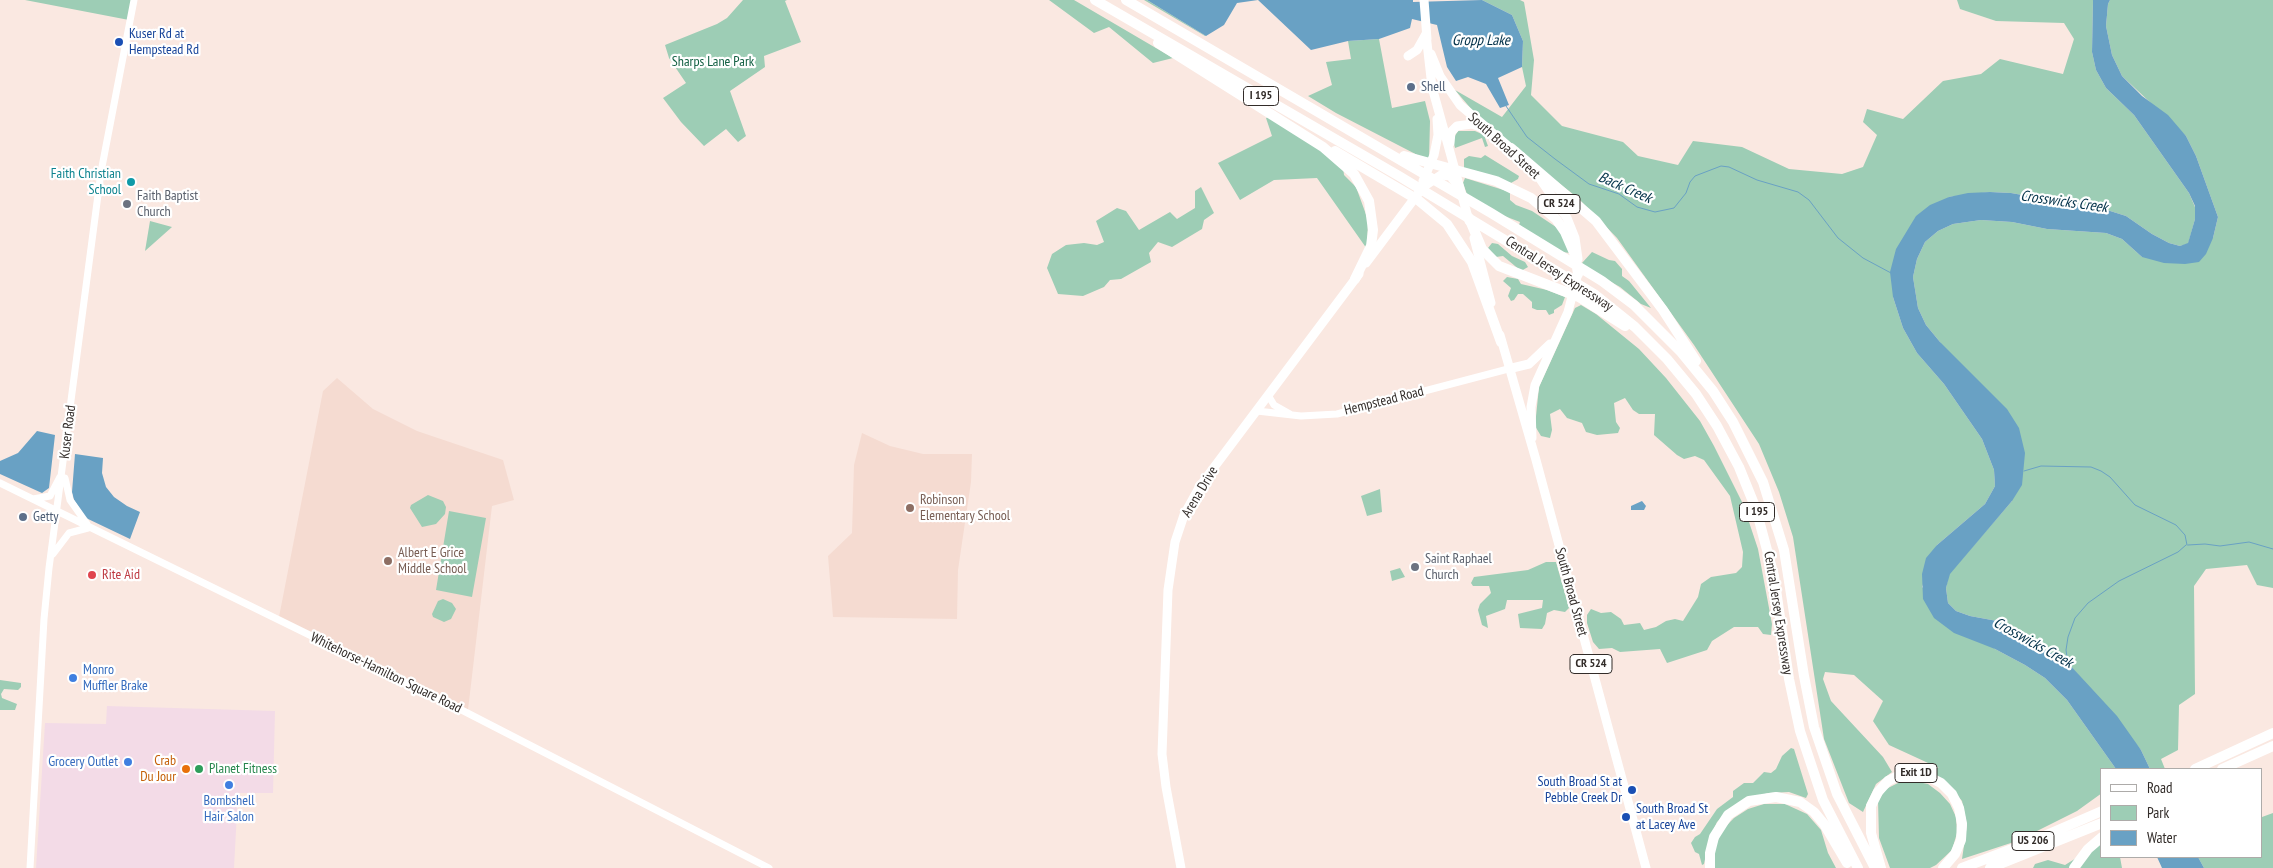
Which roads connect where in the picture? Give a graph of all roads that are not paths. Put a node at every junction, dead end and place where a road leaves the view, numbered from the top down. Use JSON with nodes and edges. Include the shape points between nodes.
{"nodes":[{"id":1,"x":134,"y":0,"type":"edge"},
{"id":2,"x":1095,"y":0,"type":"edge"},
{"id":3,"x":1126,"y":0,"type":"edge"},
{"id":4,"x":1424,"y":0,"type":"edge"},
{"id":5,"x":1124,"y":17,"type":"junction"},
{"id":6,"x":1426,"y":32,"type":"junction"},
{"id":7,"x":1428,"y":66,"type":"junction"},
{"id":8,"x":1432,"y":87,"type":"junction"},
{"id":9,"x":1288,"y":125,"type":"junction"},
{"id":10,"x":1496,"y":136,"type":"junction"},
{"id":11,"x":1511,"y":148,"type":"junction"},
{"id":12,"x":1450,"y":152,"type":"junction"},
{"id":13,"x":1411,"y":162,"type":"junction"},
{"id":14,"x":1397,"y":181,"type":"junction"},
{"id":15,"x":1461,"y":193,"type":"junction"},
{"id":16,"x":1409,"y":205,"type":"junction"},
{"id":17,"x":1466,"y":209,"type":"junction"},
{"id":18,"x":1578,"y":274,"type":"junction"},
{"id":19,"x":1355,"y":279,"type":"junction"},
{"id":20,"x":1593,"y":299,"type":"junction"},
{"id":21,"x":1558,"y":334,"type":"junction"},
{"id":22,"x":1502,"y":342,"type":"junction"},
{"id":23,"x":1508,"y":369,"type":"junction"},
{"id":24,"x":1712,"y":390,"type":"junction"},
{"id":25,"x":1268,"y":396,"type":"junction"},
{"id":26,"x":1257,"y":410,"type":"junction"},
{"id":27,"x":1292,"y":416,"type":"junction"},
{"id":28,"x":1536,"y":460,"type":"junction"},
{"id":29,"x":63,"y":470,"type":"junction"},
{"id":30,"x":0,"y":483,"type":"edge"},
{"id":31,"x":31,"y":499,"type":"junction"},
{"id":32,"x":58,"y":512,"type":"junction"},
{"id":33,"x":90,"y":528,"type":"junction"},
{"id":34,"x":51,"y":556,"type":"junction"},
{"id":35,"x":2273,"y":733,"type":"edge"},
{"id":36,"x":2273,"y":747,"type":"edge"},
{"id":37,"x":2197,"y":768,"type":"edge"},
{"id":38,"x":2224,"y":768,"type":"edge"},
{"id":39,"x":2239,"y":768,"type":"edge"},
{"id":40,"x":2100,"y":812,"type":"edge"},
{"id":41,"x":2100,"y":824,"type":"edge"},
{"id":42,"x":2100,"y":839,"type":"edge"},
{"id":43,"x":30,"y":868,"type":"edge"},
{"id":44,"x":769,"y":868,"type":"edge"},
{"id":45,"x":1181,"y":868,"type":"edge"},
{"id":46,"x":1646,"y":868,"type":"edge"},
{"id":47,"x":1710,"y":868,"type":"edge"},
{"id":48,"x":1850,"y":868,"type":"edge"},
{"id":49,"x":1858,"y":868,"type":"edge"},
{"id":50,"x":1875,"y":868,"type":"edge"},
{"id":51,"x":1881,"y":868,"type":"edge"},
{"id":52,"x":1942,"y":868,"type":"edge"},
{"id":53,"x":1962,"y":868,"type":"edge"},
{"id":54,"x":1990,"y":868,"type":"edge"},
{"id":55,"x":2074,"y":868,"type":"edge"}],
"edges":[{"from":1,"to":29,"type":"street","name":"Kuser Road","via":[[101,172]]},
{"from":2,"to":5,"type":"highway","name":"Central Jersey Expressway","number":"I 195"},
{"from":3,"to":13,"type":"highway","number":"I 195","via":[[1348,131]]},
{"from":4,"to":6,"type":"main road","name":"South Broad Street","number":"CR 524"},
{"from":5,"to":9,"type":"highway","via":[[1186,62]]},
{"from":5,"to":14,"type":"highway","name":"Central Jersey Expressway","number":"I 195"},
{"from":6,"to":7,"type":"main road","name":"South Broad Street","number":"CR 524"},
{"from":6,"to":7,"type":"main road","via":[[1417,50],[1408,56],[1416,56]]},
{"from":6,"to":10,"type":"main road","name":"South Broad Street","number":"CR 524","via":[[1434,64],[1445,86],[1460,105]]},
{"from":7,"to":8,"type":"main road","name":"South Broad Street","number":"CR 524"},
{"from":8,"to":12,"type":"main road","name":"South Broad Street","number":"CR 524"},
{"from":8,"to":16,"type":"main road","via":[[1438,123],[1436,145],[1430,168]]},
{"from":9,"to":14,"type":"highway"},
{"from":9,"to":19,"type":"highway","via":[[1323,147],[1348,168],[1366,192],[1372,210],[1373,238]]},
{"from":10,"to":11,"type":"main road","name":"South Broad Street","number":"CR 524"},
{"from":10,"to":12,"type":"main road","via":[[1478,126],[1460,124],[1451,132]]},
{"from":11,"to":18,"type":"main road","name":"South Broad Street","number":"CR 524","via":[[1544,182],[1567,218],[1577,247]]},
{"from":11,"to":24,"type":"highway","via":[[1586,211],[1607,234],[1663,310]]},
{"from":12,"to":15,"type":"main road","name":"South Broad Street","number":"CR 524"},
{"from":13,"to":18,"type":"highway","via":[[1483,177],[1519,191],[1556,219],[1571,243]]},
{"from":13,"to":24,"type":"highway","name":"Central Jersey Expressway","number":"I 195","via":[[1602,281],[1634,305],[1668,338]]},
{"from":14,"to":20,"type":"highway","name":"Central Jersey Expressway","number":"I 195","via":[[1498,235],[1556,270]]},
{"from":14,"to":22,"type":"highway","via":[[1451,229],[1476,271]]},
{"from":15,"to":16,"type":"main road","via":[[1453,178],[1441,175],[1423,187]]},
{"from":15,"to":17,"type":"main road","name":"South Broad Street","number":"CR 524"},
{"from":16,"to":19,"type":"main road","name":"Arena Drive"},
{"from":17,"to":20,"type":"highway","via":[[1478,241],[1493,261],[1507,270]]},
{"from":17,"to":22,"type":"main road","name":"South Broad Street","number":"CR 524"},
{"from":18,"to":21,"type":"main road","name":"South Broad Street","number":"CR 524","via":[[1568,312]]},
{"from":19,"to":25,"type":"main road","name":"Arena Drive"},
{"from":20,"to":49,"type":"highway","name":"Central Jersey Expressway","number":"I 195","via":[[1676,374],[1707,410],[1736,460],[1756,509],[1774,576],[1800,731],[1823,800]]},
{"from":21,"to":23,"type":"main road","via":[[1536,359]]},
{"from":21,"to":28,"type":"main road","name":"South Broad Street","number":"CR 524","via":[[1532,395]]},
{"from":22,"to":23,"type":"main road","name":"South Broad Street","number":"CR 524"},
{"from":23,"to":27,"type":"street","name":"Hempstead Road","via":[[1344,412]]},
{"from":23,"to":28,"type":"main road","name":"South Broad Street","number":"CR 524"},
{"from":24,"to":50,"type":"highway","name":"Central Jersey Expressway","number":"I 195","via":[[1753,460],[1771,504],[1789,573],[1814,727],[1837,794]]},
{"from":25,"to":26,"type":"main road","name":"Arena Drive"},
{"from":25,"to":27,"type":"street","via":[[1274,405]]},
{"from":26,"to":27,"type":"street","name":"Hempstead Road"},
{"from":26,"to":45,"type":"main road","name":"Arena Drive","via":[[1193,498],[1180,526],[1172,557],[1167,600],[1162,754]]},
{"from":28,"to":46,"type":"main road","name":"South Broad Street","number":"CR 524"},
{"from":29,"to":31,"type":"street","via":[[50,496]]},
{"from":29,"to":32,"type":"street","name":"Kuser Road"},
{"from":29,"to":33,"type":"street","via":[[70,500]]},
{"from":30,"to":31,"type":"street","name":"Whitehorse-Hamilton Square Road"},
{"from":31,"to":32,"type":"street","name":"Whitehorse-Hamilton Square Road"},
{"from":32,"to":33,"type":"street","name":"Whitehorse-Hamilton Square Road"},
{"from":32,"to":34,"type":"street","name":"Kuser Road"},
{"from":33,"to":34,"type":"street","via":[[69,533]]},
{"from":33,"to":44,"type":"street","name":"Whitehorse-Hamilton Square Road","via":[[448,703]]},
{"from":34,"to":43,"type":"street","name":"Kuser Road","via":[[44,619]]},
{"from":35,"to":37,"type":"highway"},
{"from":36,"to":38,"type":"highway"},
{"from":36,"to":39,"type":"highway"},
{"from":40,"to":53,"type":"highway","number":"US 206"},
{"from":41,"to":54,"type":"highway","number":"US 206"},
{"from":42,"to":55,"type":"highway"},
{"from":47,"to":48,"type":"highway","via":[[1714,837],[1728,816],[1749,801],[1776,796],[1800,802],[1814,812]]},
{"from":51,"to":52,"type":"highway","number":"Exit 1D","via":[[1871,833],[1871,806],[1888,781],[1912,773],[1941,783],[1959,808],[1961,840],[1955,854]]}]}
